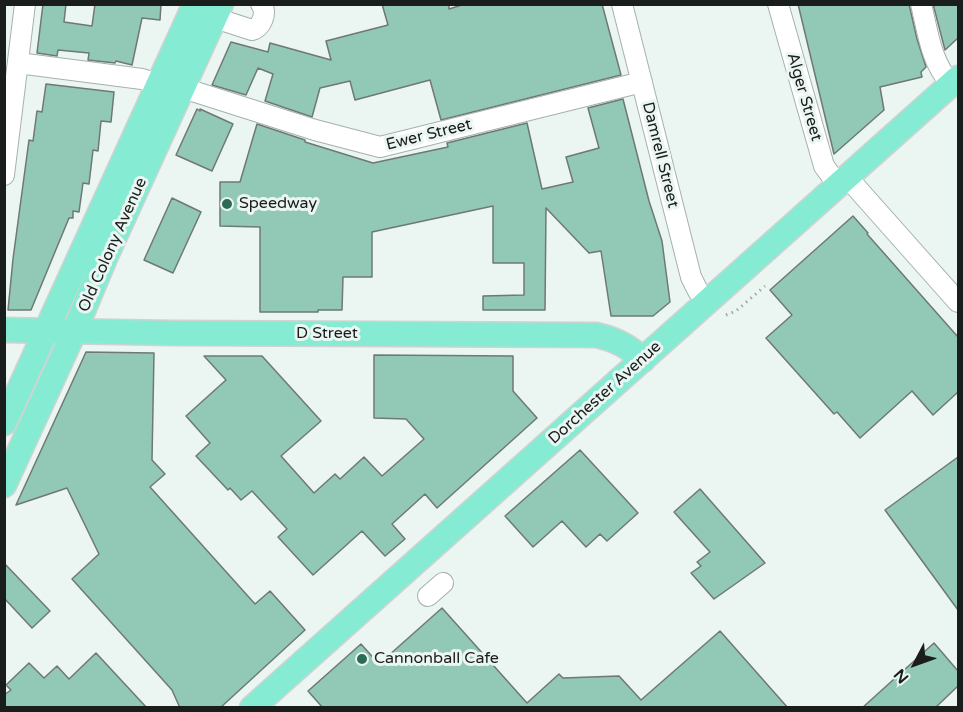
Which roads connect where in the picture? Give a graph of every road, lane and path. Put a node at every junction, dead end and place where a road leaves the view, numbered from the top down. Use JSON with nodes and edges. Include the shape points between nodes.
{"nodes":[{"id":1,"x":25,"y":4,"type":"edge"},
{"id":2,"x":195,"y":4,"type":"edge"},
{"id":3,"x":261,"y":4,"type":"edge"},
{"id":4,"x":622,"y":4,"type":"edge"},
{"id":5,"x":778,"y":4,"type":"edge"},
{"id":6,"x":921,"y":4,"type":"edge"},
{"id":7,"x":218,"y":11,"type":"edge"},
{"id":8,"x":18,"y":63,"type":"junction"},
{"id":9,"x":955,"y":81,"type":"edge"},
{"id":10,"x":642,"y":82,"type":"junction"},
{"id":11,"x":159,"y":84,"type":"junction"},
{"id":12,"x":183,"y":88,"type":"junction"},
{"id":13,"x":4,"y":175,"type":"edge"},
{"id":14,"x":843,"y":181,"type":"junction"},
{"id":15,"x":765,"y":286,"type":"dead end"},
{"id":16,"x":958,"y":302,"type":"edge"},
{"id":17,"x":713,"y":310,"type":"junction"},
{"id":18,"x":4,"y":330,"type":"edge"},
{"id":19,"x":46,"y":330,"type":"junction"},
{"id":20,"x":75,"y":330,"type":"junction"},
{"id":21,"x":643,"y":360,"type":"junction"},
{"id":22,"x":4,"y":423,"type":"edge"},
{"id":23,"x":4,"y":485,"type":"edge"},
{"id":24,"x":252,"y":708,"type":"edge"}],
"edges":[{"from":1,"to":8,"type":"street"},
{"from":2,"to":11,"type":"main road","name":"Old Colony Avenue"},
{"from":3,"to":7,"type":"street","via":[[265,12],[256,30]]},
{"from":4,"to":10,"type":"street","name":"Damrell Street"},
{"from":5,"to":14,"type":"street","name":"Alger Street","via":[[820,155],[827,170]]},
{"from":6,"to":9,"type":"street","via":[[940,70]]},
{"from":7,"to":12,"type":"main road","name":"Old Colony Avenue"},
{"from":8,"to":11,"type":"street"},
{"from":8,"to":13,"type":"street"},
{"from":9,"to":14,"type":"main road","name":"Dorchester Avenue"},
{"from":10,"to":12,"type":"street","name":"Ewer Street","via":[[380,147]]},
{"from":10,"to":17,"type":"street","name":"Damrell Street","via":[[691,277]]},
{"from":11,"to":19,"type":"main road","name":"Old Colony Avenue"},
{"from":12,"to":20,"type":"main road","name":"Old Colony Avenue"},
{"from":14,"to":16,"type":"street","name":"Alger Street"},
{"from":14,"to":17,"type":"main road","name":"Dorchester Avenue"},
{"from":15,"to":17,"type":"path","via":[[736,311]]},
{"from":17,"to":21,"type":"main road","name":"Dorchester Avenue"},
{"from":18,"to":19,"type":"main road","name":"D Street"},
{"from":19,"to":20,"type":"main road","name":"D Street"},
{"from":19,"to":22,"type":"main road","name":"Old Colony Avenue"},
{"from":20,"to":21,"type":"main road","name":"D Street","via":[[596,335],[622,343]]},
{"from":20,"to":23,"type":"main road","name":"Old Colony Avenue"},
{"from":21,"to":24,"type":"main road","name":"Dorchester Avenue"}]}
